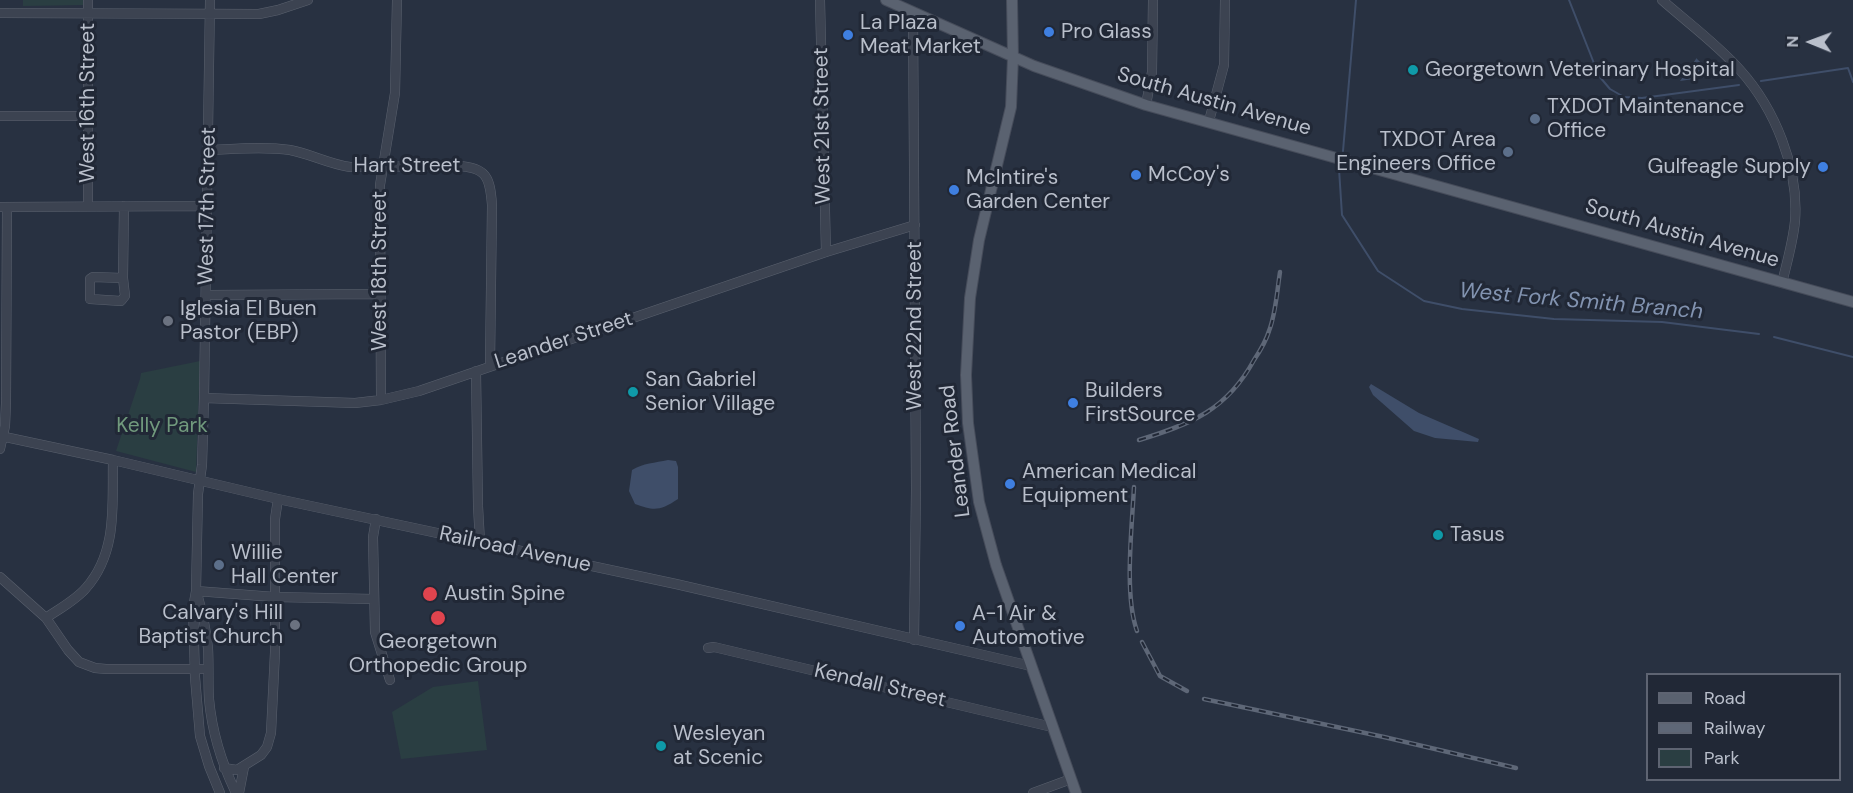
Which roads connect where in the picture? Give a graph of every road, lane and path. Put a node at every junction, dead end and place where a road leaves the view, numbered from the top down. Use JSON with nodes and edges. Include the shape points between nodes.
{"nodes":[{"id":1,"x":88,"y":0,"type":"edge"},
{"id":2,"x":210,"y":0,"type":"edge"},
{"id":3,"x":308,"y":0,"type":"edge"},
{"id":4,"x":397,"y":0,"type":"edge"},
{"id":5,"x":820,"y":0,"type":"edge"},
{"id":6,"x":886,"y":0,"type":"edge"},
{"id":7,"x":1012,"y":0,"type":"edge"},
{"id":8,"x":1153,"y":0,"type":"edge"},
{"id":9,"x":1225,"y":0,"type":"edge"},
{"id":10,"x":1662,"y":0,"type":"edge"},
{"id":11,"x":913,"y":12,"type":"junction"},
{"id":12,"x":0,"y":13,"type":"edge"},
{"id":13,"x":88,"y":13,"type":"junction"},
{"id":14,"x":210,"y":13,"type":"junction"},
{"id":15,"x":1013,"y":57,"type":"junction"},
{"id":16,"x":1146,"y":105,"type":"junction"},
{"id":17,"x":0,"y":116,"type":"edge"},
{"id":18,"x":88,"y":116,"type":"junction"},
{"id":19,"x":1209,"y":122,"type":"junction"},
{"id":20,"x":209,"y":150,"type":"junction"},
{"id":21,"x":381,"y":167,"type":"junction"},
{"id":22,"x":88,"y":206,"type":"junction"},
{"id":23,"x":124,"y":206,"type":"junction"},
{"id":24,"x":208,"y":206,"type":"junction"},
{"id":25,"x":4,"y":207,"type":"edge"},
{"id":26,"x":915,"y":225,"type":"junction"},
{"id":27,"x":826,"y":252,"type":"junction"},
{"id":28,"x":123,"y":278,"type":"dead end"},
{"id":29,"x":1782,"y":283,"type":"junction"},
{"id":30,"x":379,"y":294,"type":"junction"},
{"id":31,"x":207,"y":295,"type":"junction"},
{"id":32,"x":1853,"y":302,"type":"edge"},
{"id":33,"x":490,"y":365,"type":"junction"},
{"id":34,"x":476,"y":371,"type":"junction"},
{"id":35,"x":204,"y":398,"type":"junction"},
{"id":36,"x":381,"y":400,"type":"junction"},
{"id":37,"x":2,"y":436,"type":"edge"},
{"id":38,"x":0,"y":449,"type":"edge"},
{"id":39,"x":112,"y":460,"type":"junction"},
{"id":40,"x":200,"y":481,"type":"junction"},
{"id":41,"x":278,"y":499,"type":"junction"},
{"id":42,"x":376,"y":519,"type":"junction"},
{"id":43,"x":480,"y":542,"type":"junction"},
{"id":44,"x":0,"y":577,"type":"edge"},
{"id":45,"x":196,"y":591,"type":"junction"},
{"id":46,"x":275,"y":597,"type":"junction"},
{"id":47,"x":374,"y":599,"type":"junction"},
{"id":48,"x":46,"y":618,"type":"junction"},
{"id":49,"x":914,"y":640,"type":"junction"},
{"id":50,"x":708,"y":648,"type":"dead end"},
{"id":51,"x":1031,"y":666,"type":"junction"},
{"id":52,"x":208,"y":669,"type":"junction"},
{"id":53,"x":195,"y":670,"type":"junction"},
{"id":54,"x":390,"y":680,"type":"dead end"},
{"id":55,"x":1052,"y":727,"type":"junction"},
{"id":56,"x":244,"y":767,"type":"junction"},
{"id":57,"x":224,"y":768,"type":"junction"},
{"id":58,"x":1071,"y":779,"type":"junction"},
{"id":59,"x":220,"y":793,"type":"edge"},
{"id":60,"x":238,"y":793,"type":"edge"},
{"id":61,"x":1033,"y":793,"type":"edge"},
{"id":62,"x":1076,"y":793,"type":"edge"}],
"edges":[{"from":1,"to":13,"type":"street","name":"West 16th Street"},
{"from":2,"to":14,"type":"street","name":"West 17th Street"},
{"from":3,"to":14,"type":"street","via":[[259,14]]},
{"from":4,"to":21,"type":"street","name":"West 18th Street","via":[[395,93]]},
{"from":5,"to":27,"type":"street","name":"West 21st Street"},
{"from":6,"to":11,"type":"main road","name":"South Austin Avenue"},
{"from":7,"to":15,"type":"main road","name":"Leander Road"},
{"from":8,"to":16,"type":"street","via":[[1152,72]]},
{"from":9,"to":19,"type":"street","via":[[1224,64]]},
{"from":10,"to":29,"type":"street","via":[[1740,70],[1776,123],[1786,150],[1795,203],[1791,251]]},
{"from":11,"to":15,"type":"main road","name":"South Austin Avenue"},
{"from":11,"to":26,"type":"street","name":"West 22nd Street"},
{"from":12,"to":13,"type":"street"},
{"from":13,"to":14,"type":"street"},
{"from":13,"to":18,"type":"street","name":"West 16th Street"},
{"from":14,"to":20,"type":"street","name":"West 17th Street"},
{"from":15,"to":16,"type":"main road","name":"South Austin Avenue"},
{"from":15,"to":51,"type":"main road","name":"Leander Road","via":[[1011,107],[972,284],[966,375],[968,423],[981,512]]},
{"from":16,"to":19,"type":"main road","name":"South Austin Avenue"},
{"from":17,"to":18,"type":"street"},
{"from":18,"to":22,"type":"street","name":"West 16th Street"},
{"from":19,"to":29,"type":"main road","name":"South Austin Avenue"},
{"from":20,"to":21,"type":"street","name":"Hart Street","via":[[287,150],[339,165]]},
{"from":20,"to":24,"type":"street","name":"West 17th Street"},
{"from":21,"to":30,"type":"street","name":"West 18th Street"},
{"from":21,"to":33,"type":"street","name":"Hart Street","via":[[470,167],[487,177],[492,205]]},
{"from":22,"to":23,"type":"street"},
{"from":22,"to":25,"type":"street"},
{"from":23,"to":24,"type":"street"},
{"from":23,"to":28,"type":"street"},
{"from":24,"to":31,"type":"street","name":"West 17th Street"},
{"from":25,"to":37,"type":"street","via":[[6,403]]},
{"from":26,"to":27,"type":"street","name":"Leander Street"},
{"from":26,"to":49,"type":"street","name":"West 22nd Street"},
{"from":27,"to":33,"type":"street","name":"Leander Street"},
{"from":29,"to":32,"type":"main road","name":"South Austin Avenue"},
{"from":30,"to":31,"type":"street"},
{"from":30,"to":36,"type":"street","name":"West 18th Street"},
{"from":31,"to":35,"type":"street","name":"West 17th Street"},
{"from":33,"to":34,"type":"street","name":"Leander Street"},
{"from":34,"to":36,"type":"street","name":"Leander Street"},
{"from":34,"to":43,"type":"street"},
{"from":35,"to":36,"type":"street","name":"Leander Street","via":[[339,403]]},
{"from":35,"to":40,"type":"street","name":"West 17th Street"},
{"from":37,"to":38,"type":"street"},
{"from":37,"to":39,"type":"street","name":"Railroad Avenue"},
{"from":39,"to":40,"type":"street","name":"Railroad Avenue"},
{"from":39,"to":48,"type":"street","via":[[111,530],[101,568],[86,588]]},
{"from":40,"to":41,"type":"street","name":"Railroad Avenue"},
{"from":40,"to":45,"type":"street","name":"West 17th Street"},
{"from":41,"to":42,"type":"street","name":"Railroad Avenue"},
{"from":41,"to":46,"type":"street"},
{"from":42,"to":43,"type":"street","name":"Railroad Avenue"},
{"from":42,"to":47,"type":"street"},
{"from":43,"to":49,"type":"street","name":"Railroad Avenue"},
{"from":44,"to":48,"type":"street"},
{"from":45,"to":46,"type":"street"},
{"from":45,"to":52,"type":"street","name":"West 17th Street","via":[[208,649]]},
{"from":45,"to":53,"type":"street","name":"West 17th Street"},
{"from":46,"to":47,"type":"street"},
{"from":46,"to":56,"type":"street","via":[[272,733],[261,755]]},
{"from":47,"to":54,"type":"street","via":[[377,642]]},
{"from":48,"to":53,"type":"street","via":[[74,657],[88,666]]},
{"from":49,"to":51,"type":"street","name":"Railroad Avenue"},
{"from":50,"to":55,"type":"street","name":"Kendall Street","via":[[714,646]]},
{"from":51,"to":55,"type":"main road","name":"Leander Road"},
{"from":52,"to":53,"type":"street"},
{"from":52,"to":57,"type":"street","name":"West 17th Street","via":[[213,726]]},
{"from":53,"to":59,"type":"street","name":"West 17th Street","via":[[200,736]]},
{"from":55,"to":58,"type":"main road","name":"Leander Road"},
{"from":56,"to":57,"type":"street"},
{"from":56,"to":60,"type":"street"},
{"from":57,"to":60,"type":"street","name":"West 17th Street"},
{"from":58,"to":61,"type":"street"},
{"from":58,"to":62,"type":"main road","name":"Leander Road"}]}
